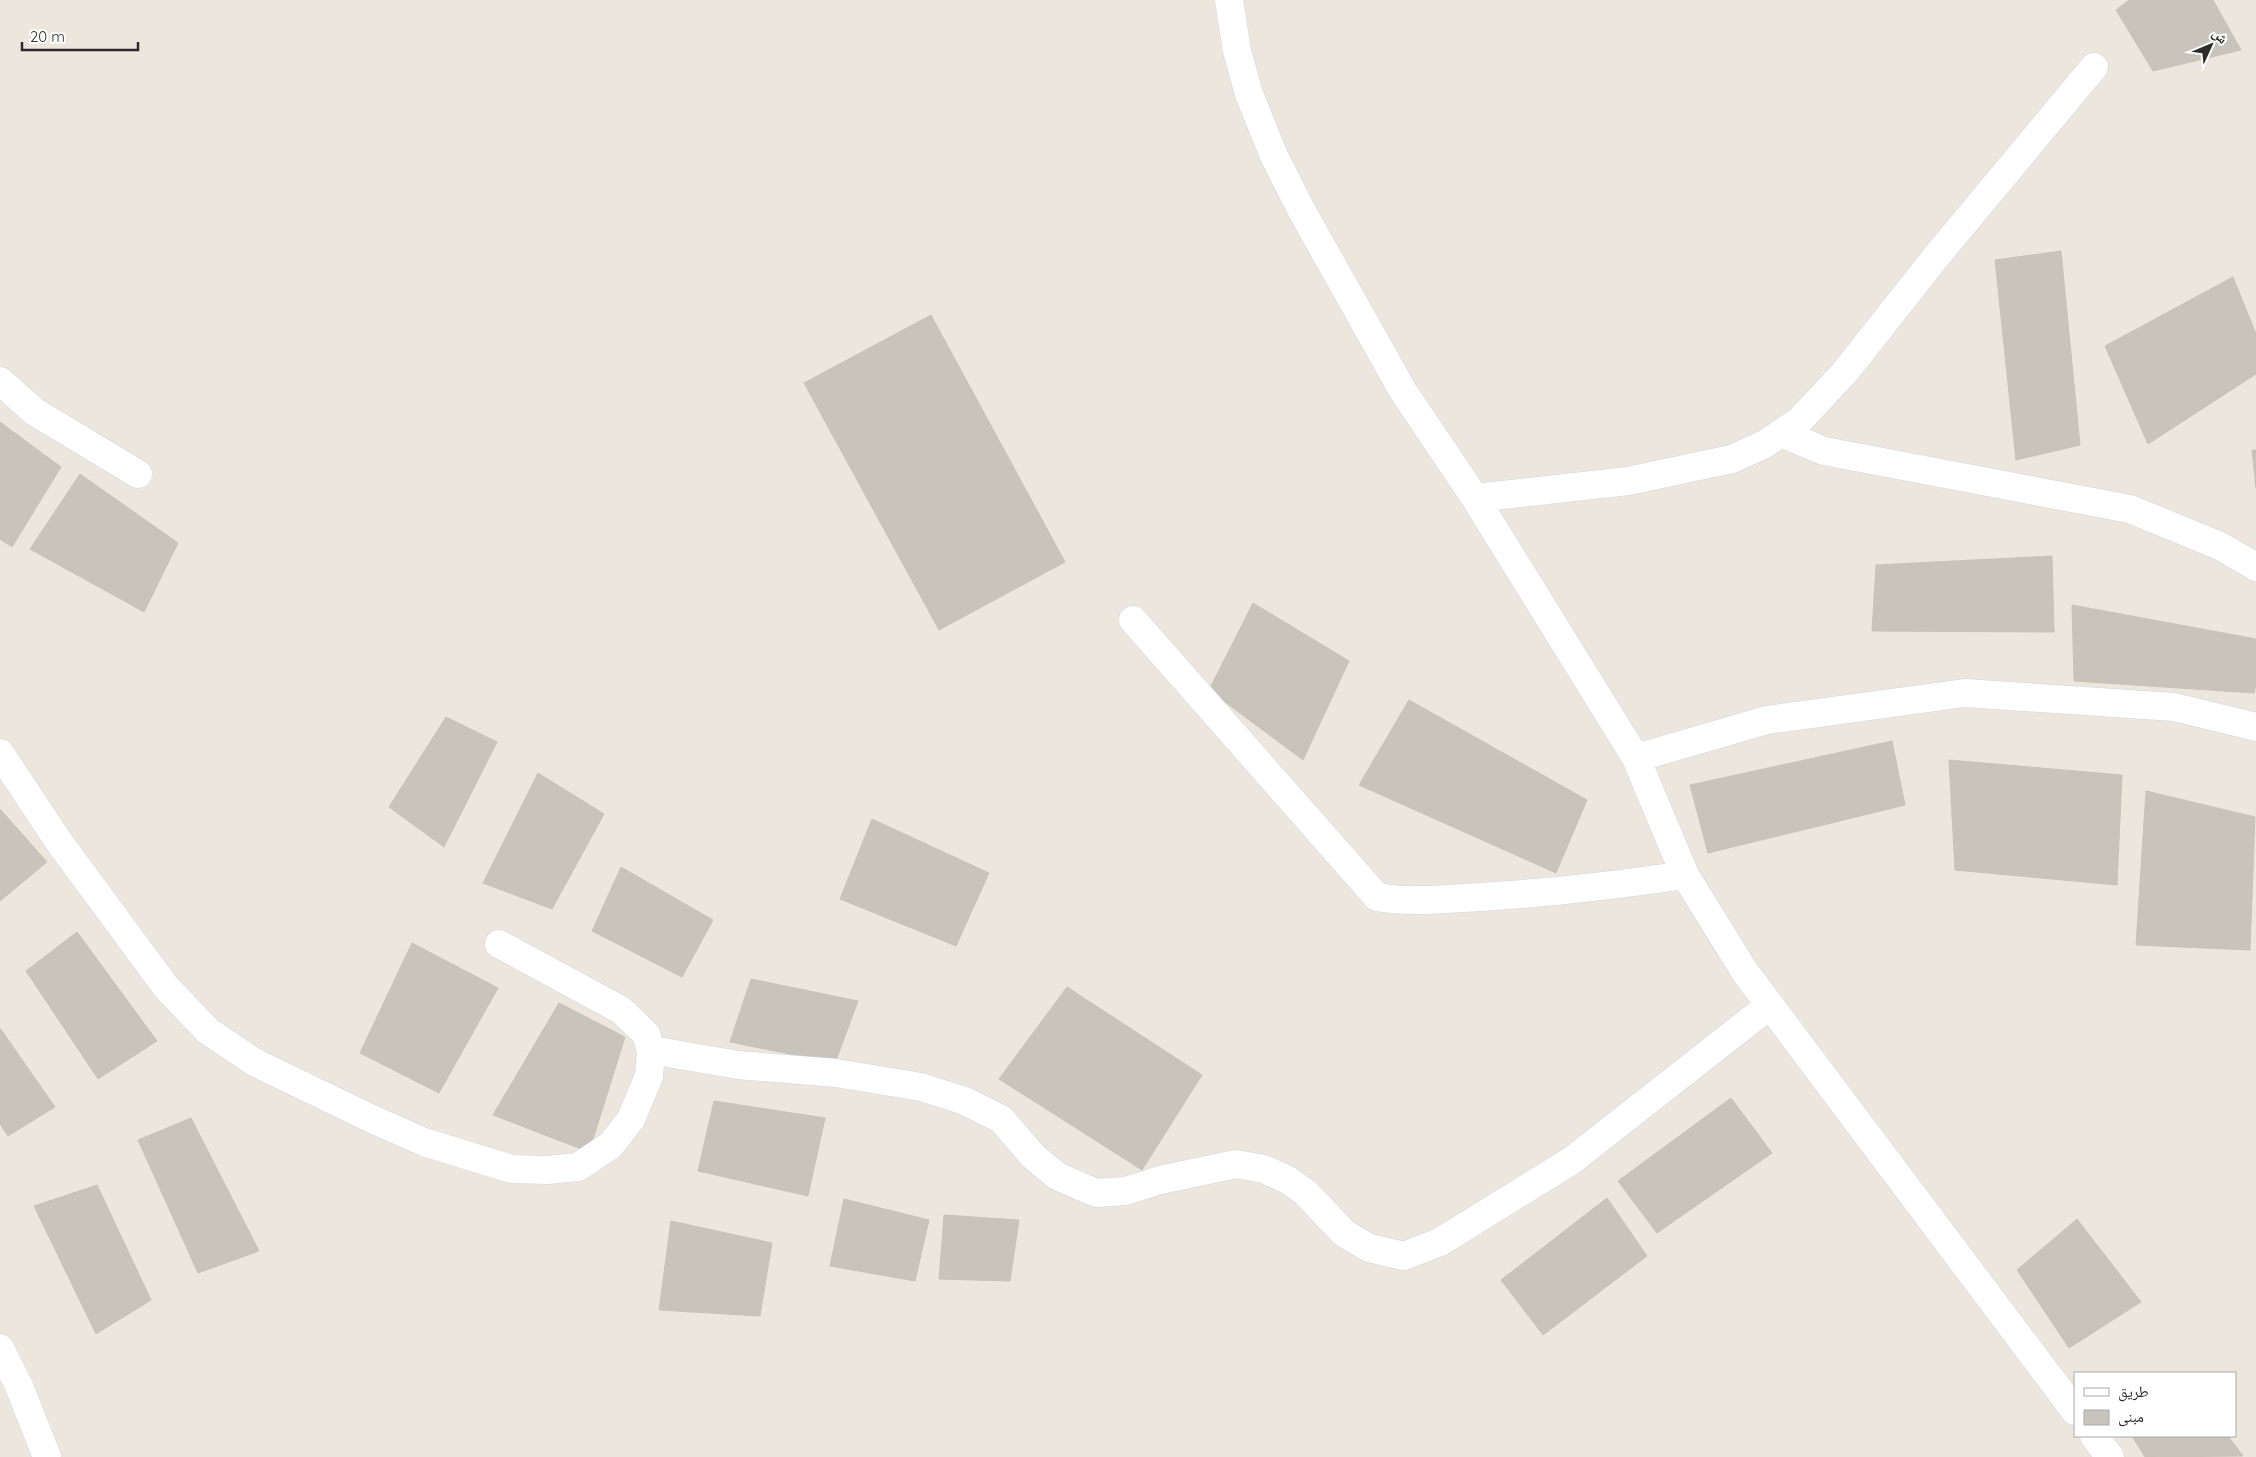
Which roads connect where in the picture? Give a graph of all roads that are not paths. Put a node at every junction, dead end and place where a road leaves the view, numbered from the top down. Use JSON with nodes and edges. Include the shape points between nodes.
{"nodes":[{"id":1,"x":1229,"y":0,"type":"edge"},
{"id":2,"x":2094,"y":67,"type":"dead end"},
{"id":3,"x":0,"y":381,"type":"edge"},
{"id":4,"x":1780,"y":433,"type":"junction"},
{"id":5,"x":138,"y":474,"type":"dead end"},
{"id":6,"x":1474,"y":498,"type":"junction"},
{"id":7,"x":2256,"y":567,"type":"edge"},
{"id":8,"x":1132,"y":620,"type":"dead end"},
{"id":9,"x":2256,"y":727,"type":"edge"},
{"id":10,"x":0,"y":753,"type":"edge"},
{"id":11,"x":1636,"y":758,"type":"junction"},
{"id":12,"x":1685,"y":875,"type":"junction"},
{"id":13,"x":499,"y":944,"type":"dead end"},
{"id":14,"x":1770,"y":1005,"type":"junction"},
{"id":15,"x":651,"y":1050,"type":"junction"},
{"id":16,"x":0,"y":1348,"type":"edge"},
{"id":17,"x":2074,"y":1409,"type":"edge"},
{"id":18,"x":2095,"y":1437,"type":"edge"},
{"id":19,"x":47,"y":1457,"type":"edge"},
{"id":20,"x":2110,"y":1457,"type":"edge"}],
"edges":[{"from":1,"to":6,"type":"street","via":[[1237,51],[1249,94],[1274,156],[1403,391]]},
{"from":2,"to":4,"type":"street","via":[[1845,372],[1799,421]]},
{"from":3,"to":5,"type":"street","via":[[35,412]]},
{"from":4,"to":6,"type":"street","via":[[1765,444],[1732,459],[1694,468],[1628,480]]},
{"from":4,"to":7,"type":"street","via":[[1824,451],[2130,509],[2220,546]]},
{"from":6,"to":11,"type":"street"},
{"from":8,"to":12,"type":"street","via":[[1377,897],[1403,902],[1507,895],[1611,886]]},
{"from":9,"to":11,"type":"street","via":[[2174,707],[1965,694],[1767,720]]},
{"from":10,"to":15,"type":"street","via":[[59,842],[166,987],[208,1031],[254,1062],[372,1119],[424,1142],[512,1170],[578,1167],[611,1145],[631,1119],[649,1076]]},
{"from":11,"to":12,"type":"street"},
{"from":12,"to":14,"type":"street","via":[[1745,972]]},
{"from":13,"to":15,"type":"street","via":[[621,1010],[646,1034]]},
{"from":14,"to":15,"type":"street","via":[[1571,1161],[1440,1242],[1404,1256],[1369,1248],[1344,1233],[1306,1193],[1264,1169],[1236,1164],[1126,1190],[1096,1193],[1057,1176],[1033,1156],[1001,1119],[956,1098],[921,1087],[836,1073],[738,1065]]},
{"from":14,"to":17,"type":"street"},
{"from":16,"to":19,"type":"street","via":[[20,1386]]},
{"from":18,"to":20,"type":"street"}]}
